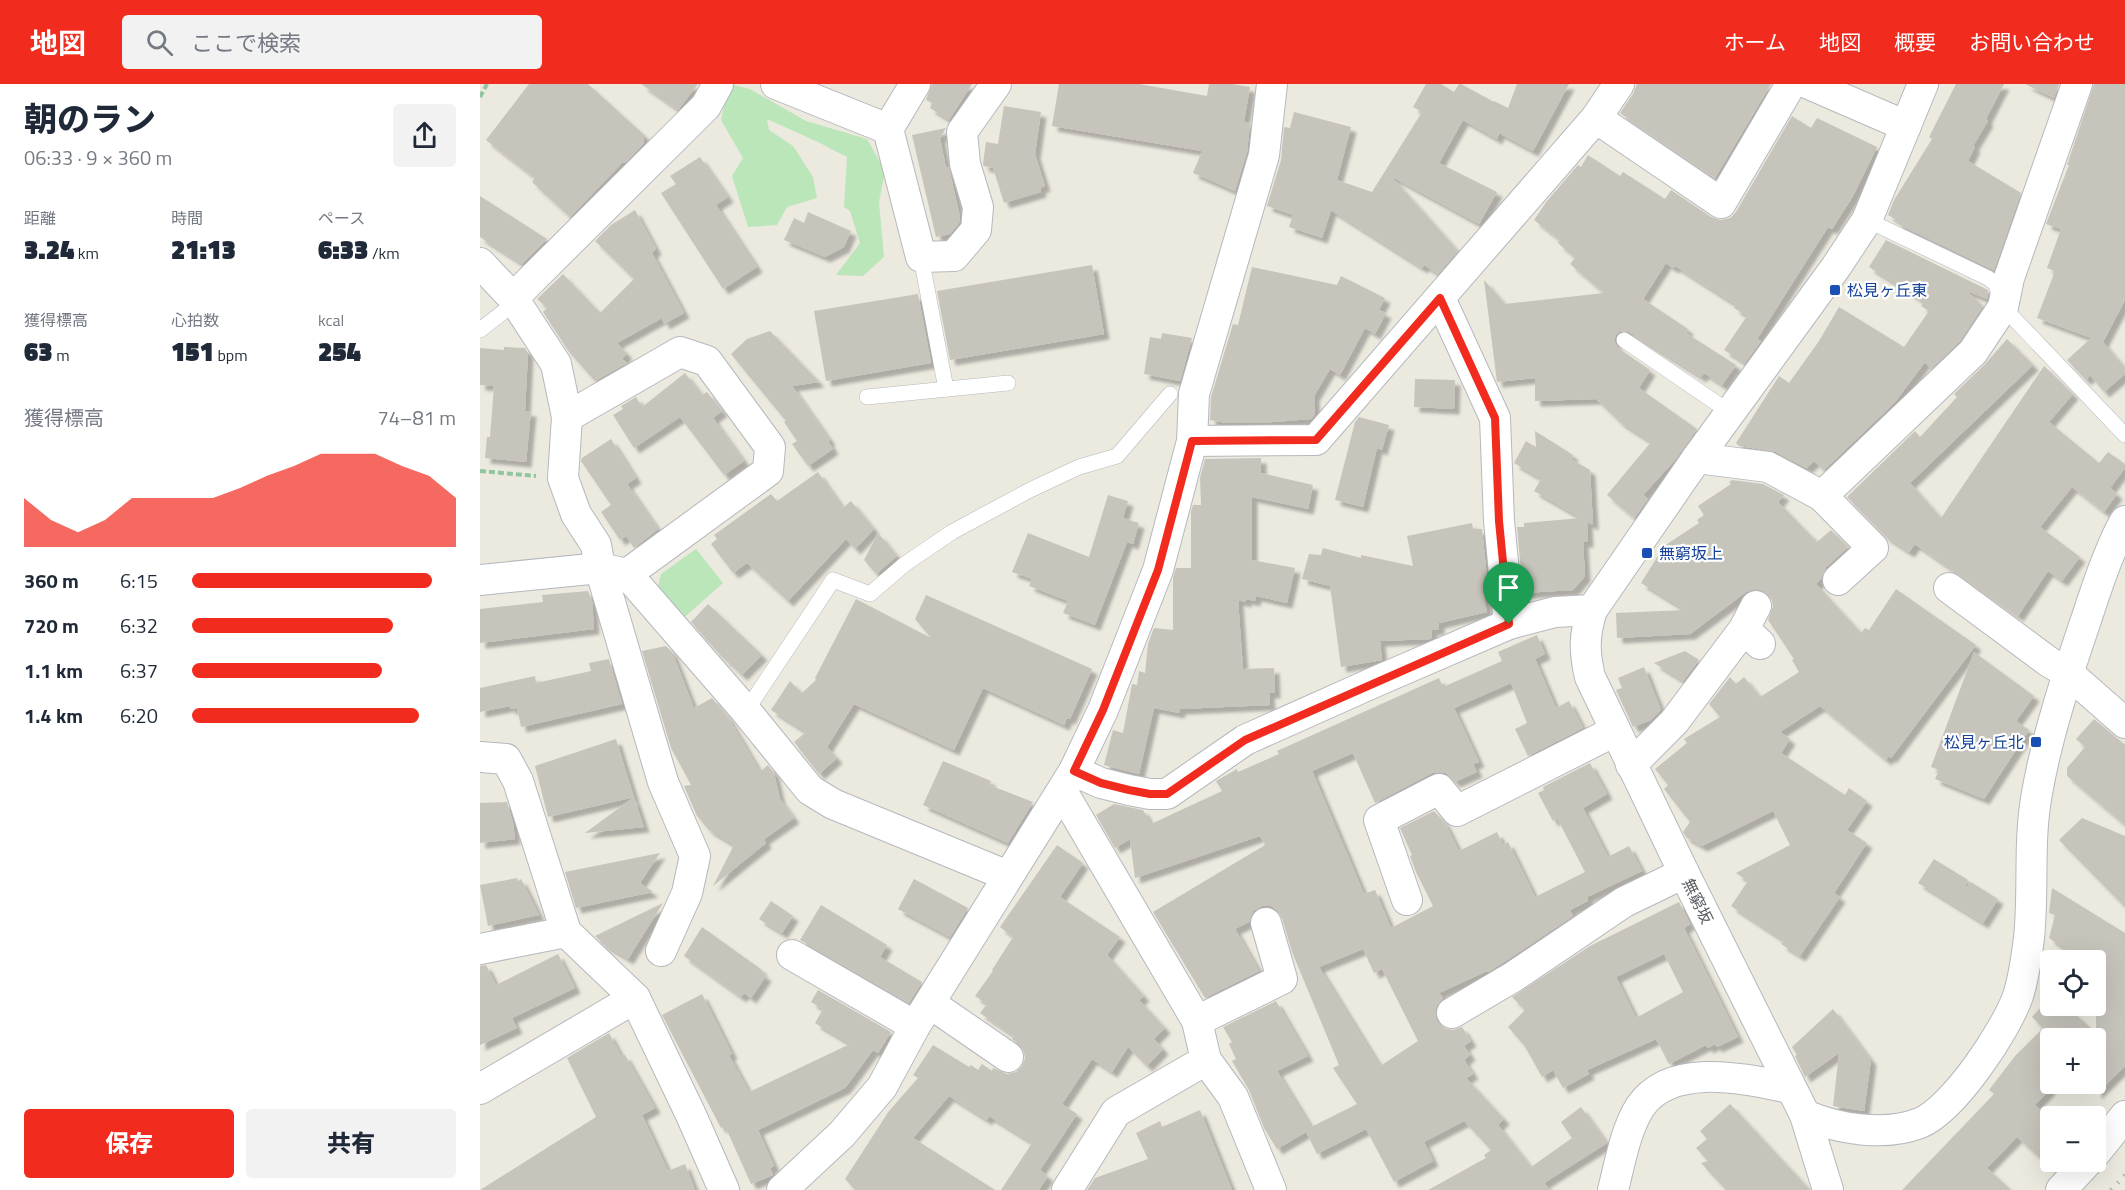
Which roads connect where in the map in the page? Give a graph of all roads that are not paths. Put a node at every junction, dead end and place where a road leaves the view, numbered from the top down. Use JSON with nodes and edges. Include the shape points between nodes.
{"nodes":[{"id":1,"x":718,"y":84,"type":"edge"},
{"id":2,"x":776,"y":84,"type":"edge"},
{"id":3,"x":915,"y":84,"type":"edge"},
{"id":4,"x":996,"y":84,"type":"edge"},
{"id":5,"x":1272,"y":84,"type":"edge"},
{"id":6,"x":1619,"y":84,"type":"edge"},
{"id":7,"x":1791,"y":84,"type":"edge"},
{"id":8,"x":1809,"y":84,"type":"edge"},
{"id":9,"x":1923,"y":84,"type":"edge"},
{"id":10,"x":2077,"y":84,"type":"edge"},
{"id":11,"x":1596,"y":118,"type":"junction"},
{"id":12,"x":1906,"y":126,"type":"junction"},
{"id":13,"x":888,"y":129,"type":"junction"},
{"id":14,"x":1867,"y":220,"type":"junction"},
{"id":15,"x":921,"y":257,"type":"junction"},
{"id":16,"x":480,"y":263,"type":"edge"},
{"id":17,"x":1440,"y":298,"type":"junction"},
{"id":18,"x":514,"y":300,"type":"junction"},
{"id":19,"x":2003,"y":307,"type":"junction"},
{"id":20,"x":480,"y":330,"type":"edge"},
{"id":21,"x":1624,"y":340,"type":"dead end"},
{"id":22,"x":1008,"y":383,"type":"dead end"},
{"id":23,"x":946,"y":389,"type":"junction"},
{"id":24,"x":1170,"y":394,"type":"dead end"},
{"id":25,"x":867,"y":397,"type":"dead end"},
{"id":26,"x":1731,"y":412,"type":"junction"},
{"id":27,"x":567,"y":417,"type":"junction"},
{"id":28,"x":2125,"y":435,"type":"edge"},
{"id":29,"x":1192,"y":441,"type":"junction"},
{"id":30,"x":1697,"y":458,"type":"junction"},
{"id":31,"x":1822,"y":496,"type":"junction"},
{"id":32,"x":2125,"y":521,"type":"edge"},
{"id":33,"x":613,"y":571,"type":"junction"},
{"id":34,"x":480,"y":580,"type":"edge"},
{"id":35,"x":1838,"y":580,"type":"dead end"},
{"id":36,"x":1949,"y":588,"type":"dead end"},
{"id":37,"x":1592,"y":610,"type":"junction"},
{"id":38,"x":1509,"y":624,"type":"junction"},
{"id":39,"x":1753,"y":626,"type":"dead end"},
{"id":40,"x":2068,"y":673,"type":"junction"},
{"id":41,"x":746,"y":711,"type":"junction"},
{"id":42,"x":2125,"y":723,"type":"edge"},
{"id":43,"x":1615,"y":731,"type":"junction"},
{"id":44,"x":480,"y":757,"type":"edge"},
{"id":45,"x":1631,"y":765,"type":"junction"},
{"id":46,"x":1068,"y":781,"type":"junction"},
{"id":47,"x":1684,"y":873,"type":"junction"},
{"id":48,"x":1008,"y":876,"type":"junction"},
{"id":49,"x":1407,"y":900,"type":"dead end"},
{"id":50,"x":1266,"y":922,"type":"dead end"},
{"id":51,"x":566,"y":932,"type":"junction"},
{"id":52,"x":480,"y":949,"type":"edge"},
{"id":53,"x":661,"y":951,"type":"dead end"},
{"id":54,"x":792,"y":955,"type":"dead end"},
{"id":55,"x":635,"y":999,"type":"junction"},
{"id":56,"x":1452,"y":1012,"type":"dead end"},
{"id":57,"x":923,"y":1015,"type":"junction"},
{"id":58,"x":1197,"y":1021,"type":"junction"},
{"id":59,"x":1008,"y":1058,"type":"dead end"},
{"id":60,"x":1206,"y":1060,"type":"junction"},
{"id":61,"x":480,"y":1089,"type":"edge"},
{"id":62,"x":1790,"y":1089,"type":"junction"},
{"id":63,"x":1805,"y":1115,"type":"junction"},
{"id":64,"x":2125,"y":1116,"type":"edge"},
{"id":65,"x":2106,"y":1140,"type":"edge"},
{"id":66,"x":2078,"y":1172,"type":"edge"},
{"id":67,"x":724,"y":1190,"type":"edge"},
{"id":68,"x":782,"y":1190,"type":"edge"},
{"id":69,"x":1067,"y":1190,"type":"edge"},
{"id":70,"x":1270,"y":1190,"type":"edge"},
{"id":71,"x":1613,"y":1190,"type":"edge"},
{"id":72,"x":1828,"y":1190,"type":"edge"},
{"id":73,"x":2061,"y":1190,"type":"edge"}],
"edges":[{"from":1,"to":18,"type":"street","via":[[706,106]]},
{"from":2,"to":13,"type":"street"},
{"from":3,"to":13,"type":"street"},
{"from":4,"to":15,"type":"street","via":[[962,132],[965,164],[978,207],[976,230],[954,256]]},
{"from":5,"to":29,"type":"street","via":[[1264,155],[1194,394]]},
{"from":6,"to":11,"type":"street"},
{"from":7,"to":11,"type":"street","via":[[1721,203]]},
{"from":8,"to":12,"type":"street"},
{"from":9,"to":12,"type":"street"},
{"from":10,"to":19,"type":"street","via":[[2009,278]]},
{"from":11,"to":17,"type":"street"},
{"from":12,"to":14,"type":"street"},
{"from":13,"to":15,"type":"street"},
{"from":14,"to":19,"type":"lane","via":[[1988,278],[1996,285]]},
{"from":14,"to":26,"type":"street"},
{"from":15,"to":23,"type":"lane"},
{"from":16,"to":18,"type":"street"},
{"from":17,"to":29,"type":"street","via":[[1316,440]]},
{"from":17,"to":38,"type":"street","via":[[1495,418]]},
{"from":18,"to":20,"type":"lane"},
{"from":18,"to":27,"type":"street","via":[[556,364]]},
{"from":19,"to":28,"type":"lane"},
{"from":19,"to":31,"type":"street","via":[[1973,352]]},
{"from":21,"to":26,"type":"lane"},
{"from":22,"to":23,"type":"lane"},
{"from":23,"to":25,"type":"lane"},
{"from":24,"to":41,"type":"lane","via":[[1117,456],[1079,467],[952,532],[870,594],[833,580]]},
{"from":26,"to":30,"type":"street"},
{"from":27,"to":33,"type":"street","via":[[563,478],[576,514]]},
{"from":27,"to":33,"type":"street","via":[[680,352],[707,361],[770,447],[768,471]]},
{"from":29,"to":46,"type":"street","via":[[1158,570],[1103,710]]},
{"from":30,"to":31,"type":"street","via":[[1768,467]]},
{"from":30,"to":37,"type":"street"},
{"from":31,"to":35,"type":"street","via":[[1873,548]]},
{"from":32,"to":40,"type":"street"},
{"from":33,"to":34,"type":"street"},
{"from":33,"to":41,"type":"street"},
{"from":33,"to":53,"type":"street","via":[[663,782],[695,856],[687,893]]},
{"from":36,"to":40,"type":"street"},
{"from":37,"to":38,"type":"street","via":[[1556,612]]},
{"from":37,"to":43,"type":"street","name":"無窮坂","via":[[1585,632],[1586,658],[1590,677]]},
{"from":38,"to":46,"type":"street","via":[[1245,740],[1167,794]]},
{"from":39,"to":45,"type":"street","via":[[1674,722]]},
{"from":40,"to":42,"type":"street"},
{"from":40,"to":63,"type":"street","via":[[2044,755],[2033,813],[2029,938],[2018,996],[2001,1030],[1954,1097],[1920,1123],[1869,1130],[1827,1124]]},
{"from":41,"to":48,"type":"street","via":[[810,790],[833,804]]},
{"from":43,"to":45,"type":"street","name":"無窮坂"},
{"from":43,"to":49,"type":"street","via":[[1457,811],[1439,789],[1379,820]]},
{"from":44,"to":51,"type":"street","via":[[506,759],[518,781]]},
{"from":45,"to":47,"type":"street","name":"無窮坂"},
{"from":46,"to":48,"type":"street"},
{"from":46,"to":58,"type":"street"},
{"from":47,"to":56,"type":"street","via":[[1624,902],[1513,977]]},
{"from":47,"to":62,"type":"street","name":"無窮坂"},
{"from":48,"to":57,"type":"street"},
{"from":50,"to":58,"type":"street","via":[[1282,979]]},
{"from":51,"to":52,"type":"street"},
{"from":51,"to":55,"type":"street"},
{"from":54,"to":57,"type":"street"},
{"from":55,"to":61,"type":"street"},
{"from":55,"to":67,"type":"street"},
{"from":57,"to":59,"type":"street"},
{"from":57,"to":68,"type":"street","via":[[882,1087],[842,1134]]},
{"from":58,"to":60,"type":"street"},
{"from":60,"to":69,"type":"street","via":[[1116,1112]]},
{"from":60,"to":70,"type":"street","via":[[1233,1097]]},
{"from":62,"to":63,"type":"street","name":"無窮坂"},
{"from":62,"to":71,"type":"street","via":[[1706,1077],[1681,1079],[1659,1088],[1640,1107],[1628,1134]]},
{"from":63,"to":72,"type":"street","name":"無窮坂"},
{"from":64,"to":65,"type":"street"},
{"from":66,"to":73,"type":"street"}]}
